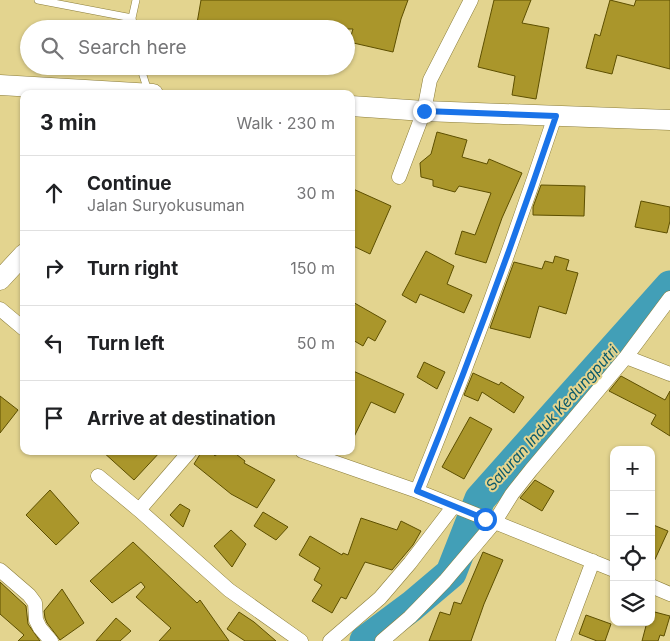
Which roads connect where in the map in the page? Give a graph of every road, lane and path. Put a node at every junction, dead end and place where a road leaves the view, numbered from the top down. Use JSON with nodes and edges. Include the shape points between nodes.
{"nodes":[{"id":1,"x":38,"y":0,"type":"edge"},
{"id":2,"x":136,"y":0,"type":"edge"},
{"id":3,"x":471,"y":0,"type":"edge"},
{"id":4,"x":51,"y":2,"type":"edge"},
{"id":5,"x":132,"y":18,"type":"joint"},
{"id":6,"x":144,"y":75,"type":"edge"},
{"id":7,"x":149,"y":90,"type":"edge"},
{"id":8,"x":355,"y":106,"type":"edge"},
{"id":9,"x":424,"y":111,"type":"junction"},
{"id":10,"x":556,"y":116,"type":"junction"},
{"id":11,"x":670,"y":120,"type":"edge"},
{"id":12,"x":399,"y":177,"type":"dead end"},
{"id":13,"x":20,"y":258,"type":"edge"},
{"id":14,"x":0,"y":280,"type":"edge"},
{"id":15,"x":670,"y":298,"type":"edge"},
{"id":16,"x":0,"y":309,"type":"edge"},
{"id":17,"x":20,"y":326,"type":"edge"},
{"id":18,"x":626,"y":357,"type":"junction"},
{"id":19,"x":670,"y":374,"type":"edge"},
{"id":20,"x":187,"y":455,"type":"edge"},
{"id":21,"x":314,"y":455,"type":"edge"},
{"id":22,"x":98,"y":476,"type":"dead end"},
{"id":23,"x":417,"y":491,"type":"junction"},
{"id":24,"x":460,"y":509,"type":"junction"},
{"id":25,"x":139,"y":510,"type":"junction"},
{"id":26,"x":490,"y":521,"type":"junction"},
{"id":27,"x":593,"y":561,"type":"junction"},
{"id":28,"x":610,"y":568,"type":"edge"},
{"id":29,"x":0,"y":570,"type":"edge"},
{"id":30,"x":655,"y":588,"type":"edge"},
{"id":31,"x":670,"y":594,"type":"edge"},
{"id":32,"x":51,"y":641,"type":"edge"},
{"id":33,"x":300,"y":641,"type":"edge"},
{"id":34,"x":330,"y":641,"type":"edge"},
{"id":35,"x":382,"y":641,"type":"edge"},
{"id":36,"x":563,"y":641,"type":"edge"}],
"edges":[{"from":1,"to":4,"type":"lane"},
{"from":2,"to":5,"type":"lane"},
{"from":3,"to":9,"type":"street","via":[[430,80]]},
{"from":4,"to":5,"type":"lane"},
{"from":6,"to":7,"type":"lane"},
{"from":8,"to":9,"type":"main road"},
{"from":9,"to":10,"type":"main road"},
{"from":9,"to":12,"type":"street"},
{"from":10,"to":11,"type":"main road"},
{"from":10,"to":23,"type":"street","via":[[509,254]]},
{"from":13,"to":14,"type":"main road"},
{"from":15,"to":18,"type":"street"},
{"from":16,"to":17,"type":"street"},
{"from":18,"to":19,"type":"street"},
{"from":18,"to":26,"type":"street"},
{"from":20,"to":25,"type":"street"},
{"from":21,"to":23,"type":"street"},
{"from":22,"to":25,"type":"street"},
{"from":23,"to":24,"type":"street"},
{"from":24,"to":26,"type":"street"},
{"from":24,"to":34,"type":"street","via":[[380,598]]},
{"from":25,"to":33,"type":"street","via":[[229,590]]},
{"from":26,"to":27,"type":"street"},
{"from":26,"to":35,"type":"street","via":[[445,581]]},
{"from":27,"to":28,"type":"street"},
{"from":27,"to":36,"type":"street"},
{"from":29,"to":32,"type":"street","via":[[35,603],[36,620]]},
{"from":30,"to":31,"type":"street"}]}
